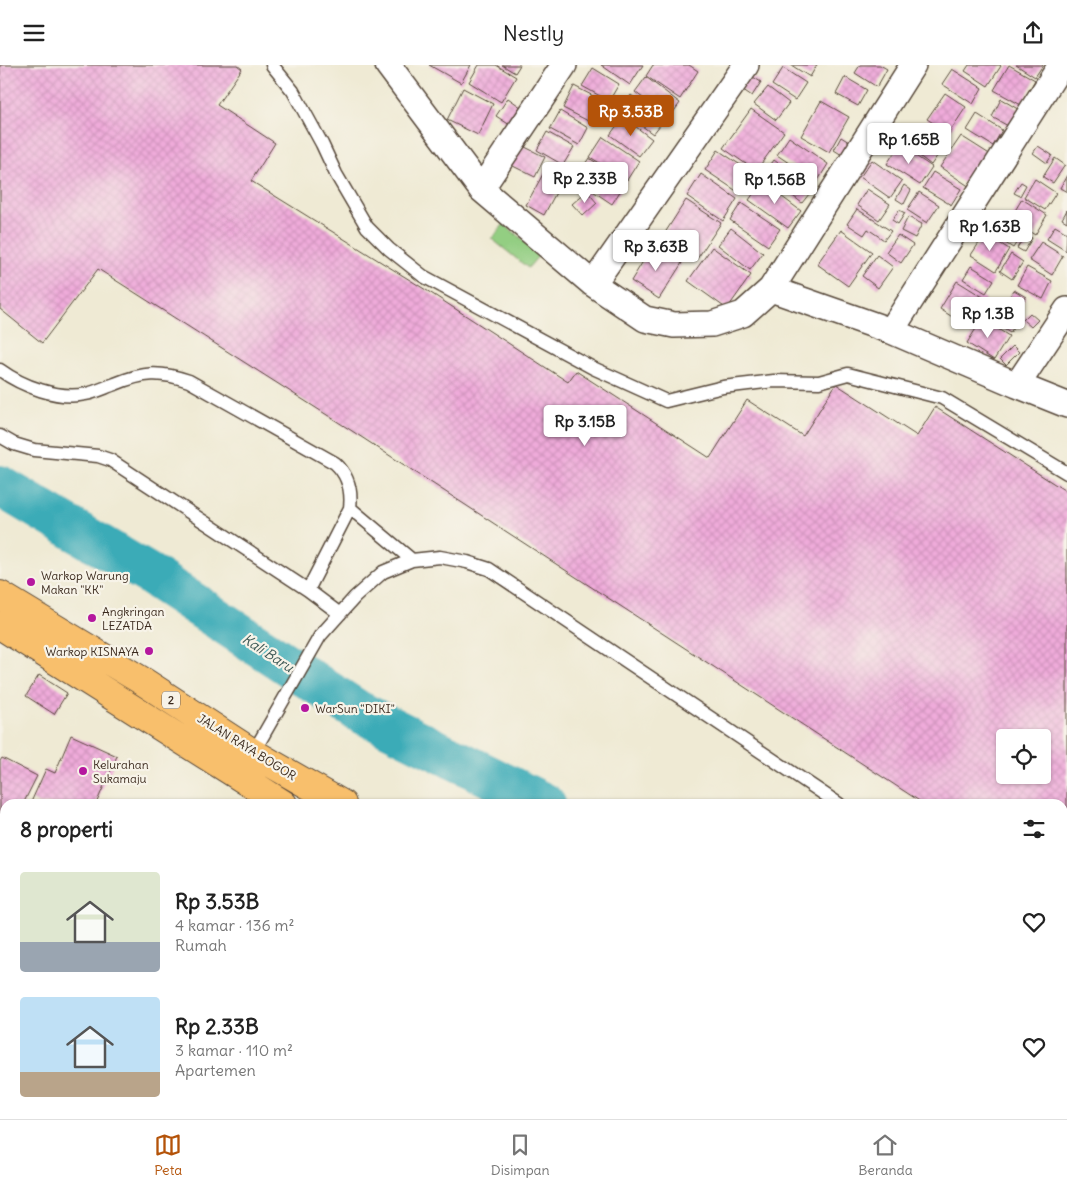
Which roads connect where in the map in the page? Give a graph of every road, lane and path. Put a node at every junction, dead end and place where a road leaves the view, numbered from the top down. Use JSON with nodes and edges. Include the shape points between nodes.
{"nodes":[{"id":1,"x":272,"y":65,"type":"edge"},
{"id":2,"x":388,"y":65,"type":"edge"},
{"id":3,"x":564,"y":65,"type":"edge"},
{"id":4,"x":746,"y":65,"type":"edge"},
{"id":5,"x":913,"y":65,"type":"edge"},
{"id":6,"x":1061,"y":65,"type":"edge"},
{"id":7,"x":482,"y":189,"type":"junction"},
{"id":8,"x":593,"y":284,"type":"junction"},
{"id":9,"x":771,"y":289,"type":"junction"},
{"id":10,"x":1067,"y":310,"type":"edge"},
{"id":11,"x":890,"y":331,"type":"junction"},
{"id":12,"x":0,"y":370,"type":"edge"},
{"id":13,"x":1017,"y":385,"type":"junction"},
{"id":14,"x":1067,"y":405,"type":"edge"},
{"id":15,"x":0,"y":436,"type":"edge"},
{"id":16,"x":1067,"y":473,"type":"edge"},
{"id":17,"x":350,"y":508,"type":"junction"},
{"id":18,"x":412,"y":560,"type":"junction"},
{"id":19,"x":308,"y":590,"type":"junction"},
{"id":20,"x":0,"y":595,"type":"edge"},
{"id":21,"x":340,"y":614,"type":"junction"},
{"id":22,"x":0,"y":625,"type":"edge"},
{"id":23,"x":144,"y":682,"type":"junction"},
{"id":24,"x":131,"y":707,"type":"junction"},
{"id":25,"x":253,"y":753,"type":"junction"},
{"id":26,"x":267,"y":799,"type":"edge"},
{"id":27,"x":333,"y":799,"type":"edge"},
{"id":28,"x":832,"y":799,"type":"edge"}],
"edges":[{"from":1,"to":16,"type":"lane","via":[[293,91],[367,227],[389,249],[423,276],[592,368],[666,401],[723,387],[774,381],[819,382],[848,374],[942,398]]},
{"from":2,"to":7,"type":"street"},
{"from":3,"to":7,"type":"street"},
{"from":4,"to":8,"type":"street"},
{"from":5,"to":9,"type":"street"},
{"from":6,"to":11,"type":"street"},
{"from":7,"to":8,"type":"street"},
{"from":8,"to":9,"type":"street","via":[[645,319],[674,325],[712,324],[727,320],[743,313]]},
{"from":9,"to":11,"type":"street"},
{"from":10,"to":13,"type":"street"},
{"from":11,"to":13,"type":"street"},
{"from":12,"to":17,"type":"lane","via":[[32,388],[74,395],[140,375],[171,375],[190,381],[335,463],[345,475],[351,497]]},
{"from":13,"to":14,"type":"street"},
{"from":15,"to":19,"type":"lane","via":[[22,447],[110,460]]},
{"from":17,"to":18,"type":"lane"},
{"from":17,"to":19,"type":"lane"},
{"from":18,"to":21,"type":"lane","via":[[383,572]]},
{"from":18,"to":28,"type":"lane","via":[[445,558],[489,569]]},
{"from":19,"to":21,"type":"lane"},
{"from":20,"to":23,"type":"highway","name":"JALAN RAYA BOGOR","number":"2"},
{"from":21,"to":25,"type":"lane","via":[[320,635]]},
{"from":22,"to":24,"type":"highway","number":"2"},
{"from":23,"to":24,"type":"highway"},
{"from":23,"to":25,"type":"highway","name":"JALAN RAYA BOGOR","number":"2"},
{"from":24,"to":26,"type":"highway","number":"2"},
{"from":25,"to":27,"type":"highway","name":"JALAN RAYA BOGOR","number":"2"}]}
